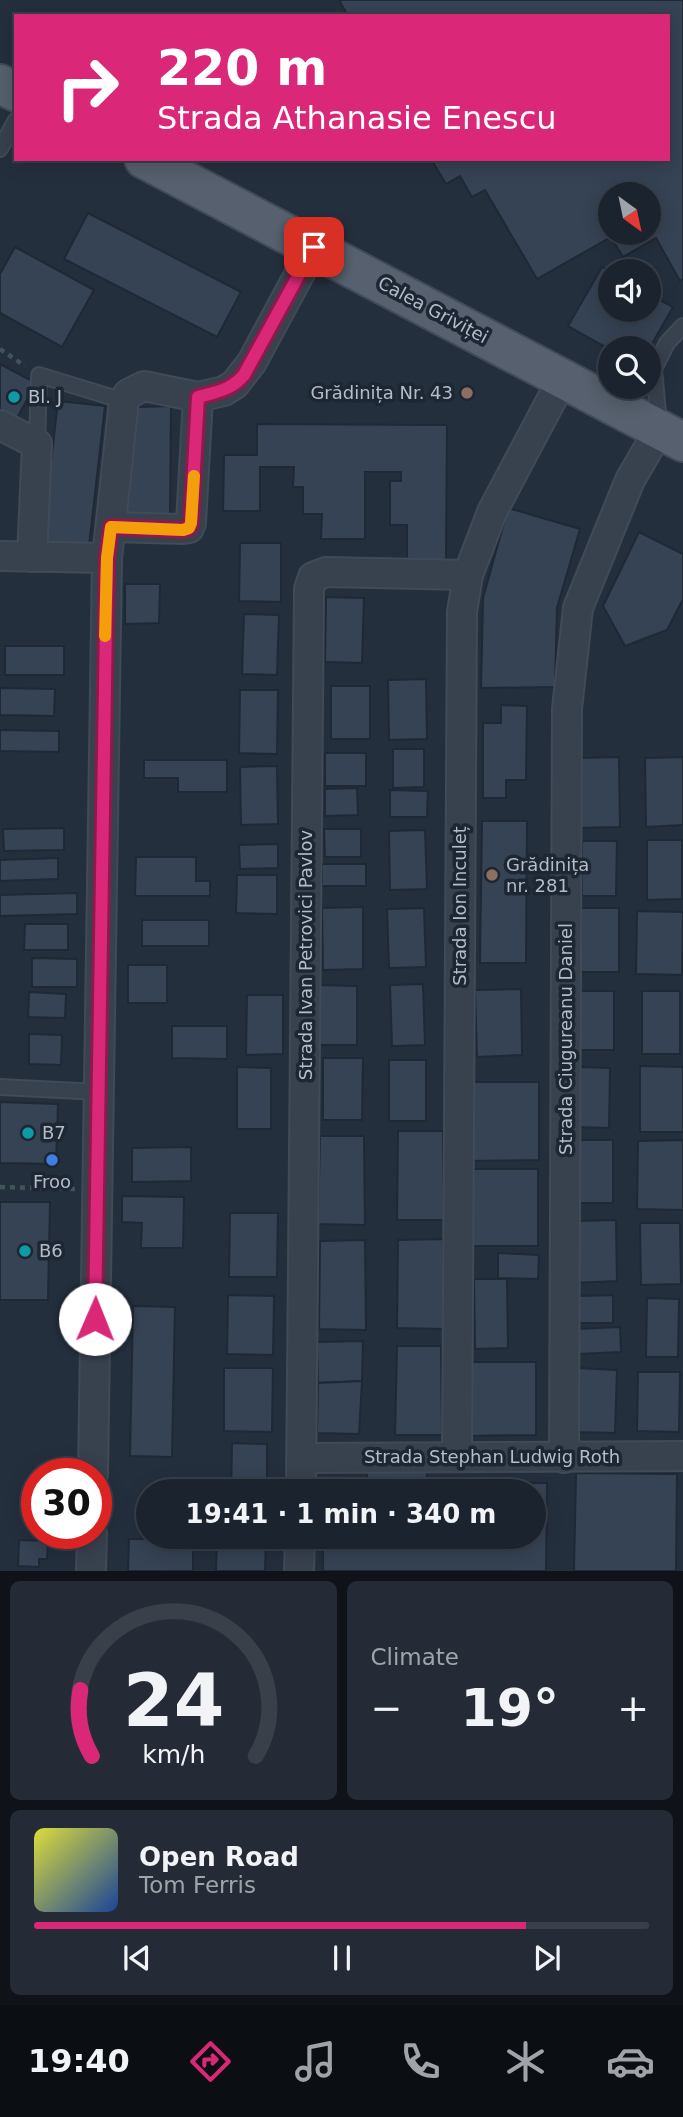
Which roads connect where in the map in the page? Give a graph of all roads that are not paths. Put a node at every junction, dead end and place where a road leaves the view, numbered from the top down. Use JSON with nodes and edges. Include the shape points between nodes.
{"nodes":[{"id":1,"x":14,"y":124,"type":"edge"},
{"id":2,"x":0,"y":149,"type":"edge"},
{"id":3,"x":149,"y":161,"type":"edge"},
{"id":4,"x":314,"y":247,"type":"junction"},
{"id":5,"x":683,"y":326,"type":"edge"},
{"id":6,"x":563,"y":378,"type":"junction"},
{"id":7,"x":198,"y":397,"type":"junction"},
{"id":8,"x":124,"y":401,"type":"junction"},
{"id":9,"x":0,"y":425,"type":"edge"},
{"id":10,"x":671,"y":436,"type":"edge"},
{"id":11,"x":37,"y":444,"type":"junction"},
{"id":12,"x":111,"y":527,"type":"junction"},
{"id":13,"x":0,"y":556,"type":"edge"},
{"id":14,"x":32,"y":557,"type":"junction"},
{"id":15,"x":107,"y":558,"type":"junction"},
{"id":16,"x":468,"y":575,"type":"junction"},
{"id":17,"x":0,"y":1087,"type":"edge"},
{"id":18,"x":99,"y":1092,"type":"junction"},
{"id":19,"x":683,"y":1456,"type":"edge"},
{"id":20,"x":457,"y":1457,"type":"junction"},
{"id":21,"x":93,"y":1458,"type":"edge"},
{"id":22,"x":302,"y":1458,"type":"junction"},
{"id":23,"x":564,"y":1458,"type":"junction"},
{"id":24,"x":301,"y":1479,"type":"edge"},
{"id":25,"x":92,"y":1549,"type":"edge"},
{"id":26,"x":300,"y":1549,"type":"edge"},
{"id":27,"x":91,"y":1571,"type":"edge"},
{"id":28,"x":299,"y":1571,"type":"edge"}],
"edges":[{"from":1,"to":2,"type":"lane"},
{"from":3,"to":4,"type":"main road","name":"Calea Griviței"},
{"from":4,"to":6,"type":"main road","name":"Calea Griviței"},
{"from":4,"to":7,"type":"street","via":[[244,375],[224,391]]},
{"from":5,"to":10,"type":"lane","via":[[667,343],[654,369]]},
{"from":6,"to":10,"type":"main road","name":"Calea Griviței"},
{"from":6,"to":16,"type":"street","name":"Strada Ion Inculeț","via":[[492,512]]},
{"from":7,"to":8,"type":"street","via":[[144,386]]},
{"from":7,"to":12,"type":"street","via":[[189,528]]},
{"from":8,"to":11,"type":"lane","via":[[39,375]]},
{"from":8,"to":12,"type":"street"},
{"from":9,"to":11,"type":"street"},
{"from":10,"to":23,"type":"street","name":"Strada Ciugureanu Daniel","via":[[625,491],[578,608],[567,709]]},
{"from":11,"to":14,"type":"street"},
{"from":12,"to":15,"type":"street"},
{"from":13,"to":14,"type":"street"},
{"from":14,"to":15,"type":"street"},
{"from":15,"to":18,"type":"street"},
{"from":16,"to":20,"type":"street","name":"Strada Ion Inculeț","via":[[462,612]]},
{"from":16,"to":22,"type":"street","name":"Strada Ivan Petrovici Pavlov","via":[[326,572],[313,577],[309,589]]},
{"from":17,"to":18,"type":"lane"},
{"from":18,"to":21,"type":"street"},
{"from":19,"to":23,"type":"street","name":"Strada Stephan Ludwig Roth"},
{"from":20,"to":22,"type":"street","name":"Strada Stephan Ludwig Roth"},
{"from":20,"to":23,"type":"street","name":"Strada Stephan Ludwig Roth"},
{"from":22,"to":24,"type":"street","name":"Strada Ivan Petrovici Pavlov"},
{"from":25,"to":27,"type":"street"},
{"from":26,"to":28,"type":"street"}]}
